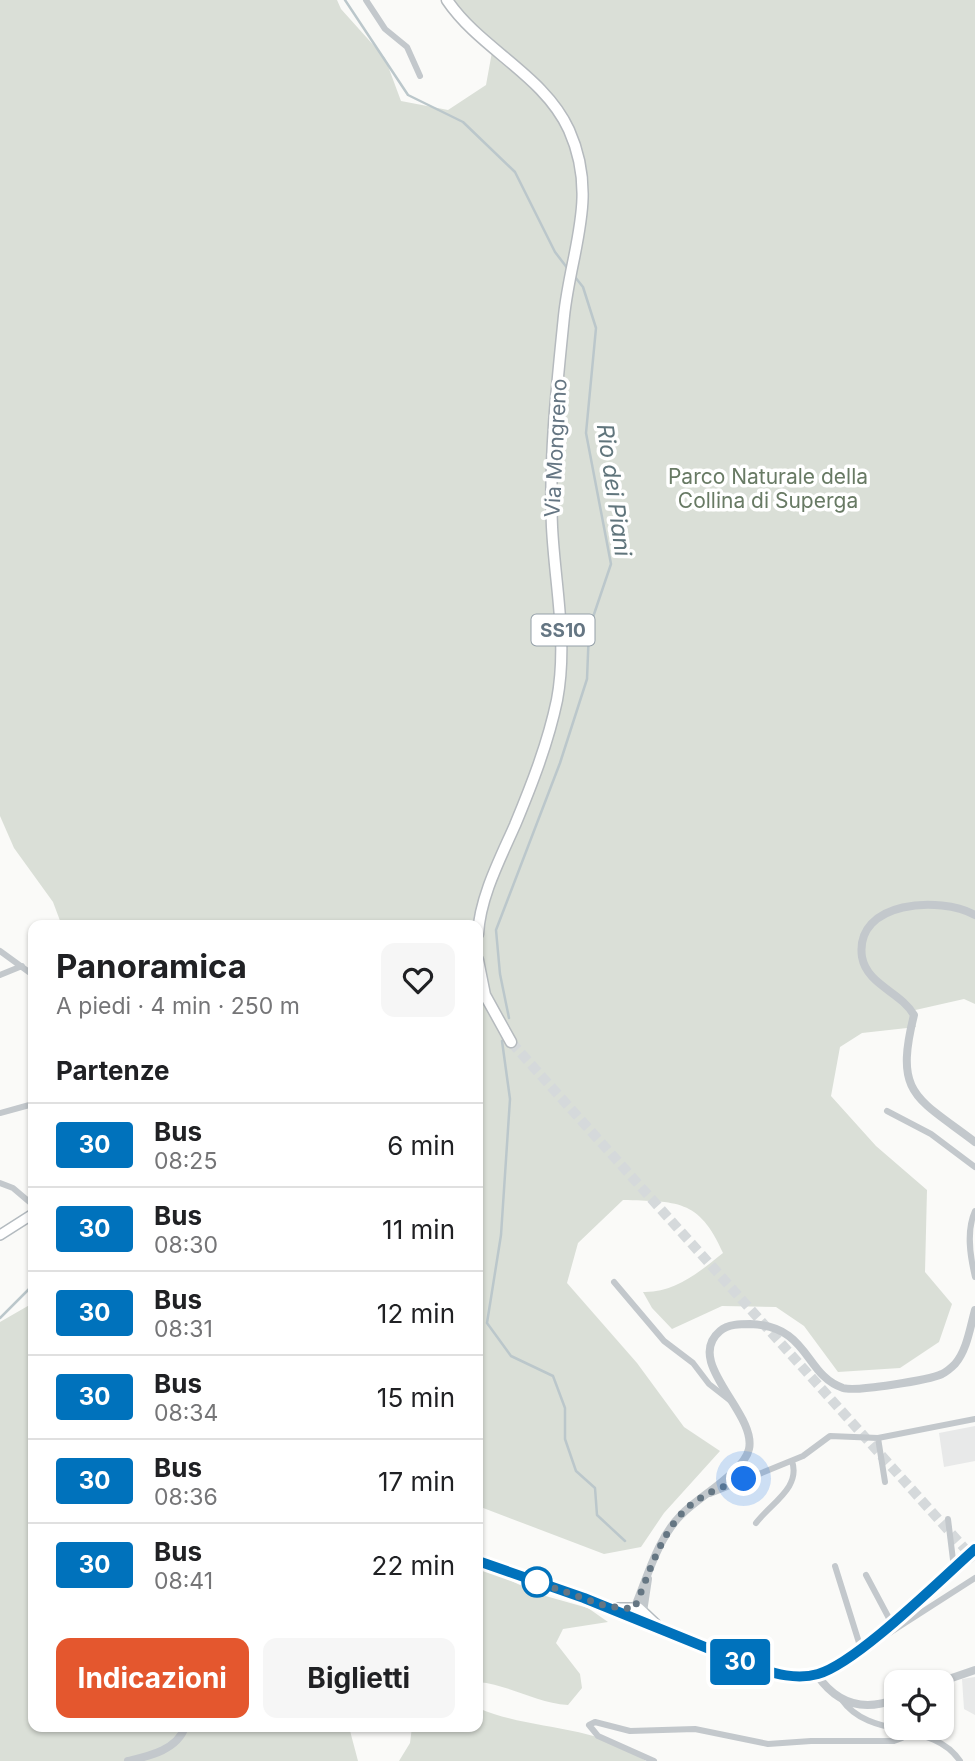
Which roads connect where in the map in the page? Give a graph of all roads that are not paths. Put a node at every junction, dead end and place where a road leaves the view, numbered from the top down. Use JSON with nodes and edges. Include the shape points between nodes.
{"nodes":[{"id":1,"x":366,"y":0,"type":"edge"},
{"id":2,"x":447,"y":0,"type":"edge"},
{"id":3,"x":420,"y":76,"type":"dead end"},
{"id":4,"x":975,"y":915,"type":"edge"},
{"id":5,"x":481,"y":920,"type":"edge"},
{"id":6,"x":0,"y":951,"type":"edge"},
{"id":7,"x":22,"y":966,"type":"junction"},
{"id":8,"x":28,"y":971,"type":"edge"},
{"id":9,"x":0,"y":975,"type":"edge"},
{"id":10,"x":483,"y":985,"type":"edge"},
{"id":11,"x":510,"y":1042,"type":"tunnel mouth"},
{"id":12,"x":28,"y":1105,"type":"edge"},
{"id":13,"x":887,"y":1111,"type":"dead end"},
{"id":14,"x":0,"y":1113,"type":"edge"},
{"id":15,"x":975,"y":1142,"type":"edge"},
{"id":16,"x":975,"y":1167,"type":"edge"},
{"id":17,"x":0,"y":1183,"type":"edge"},
{"id":18,"x":28,"y":1199,"type":"edge"},
{"id":19,"x":975,"y":1211,"type":"edge"},
{"id":20,"x":28,"y":1217,"type":"edge"},
{"id":21,"x":0,"y":1235,"type":"edge"},
{"id":22,"x":975,"y":1277,"type":"edge"},
{"id":23,"x":614,"y":1282,"type":"dead end"},
{"id":24,"x":975,"y":1310,"type":"edge"},
{"id":25,"x":732,"y":1402,"type":"junction"},
{"id":26,"x":975,"y":1419,"type":"edge"},
{"id":27,"x":878,"y":1438,"type":"junction"},
{"id":28,"x":792,"y":1461,"type":"junction"},
{"id":29,"x":885,"y":1482,"type":"dead end"},
{"id":30,"x":699,"y":1499,"type":"junction"},
{"id":31,"x":948,"y":1519,"type":"dead end"},
{"id":32,"x":756,"y":1523,"type":"dead end"},
{"id":33,"x":975,"y":1550,"type":"edge"},
{"id":34,"x":483,"y":1563,"type":"edge"},
{"id":35,"x":835,"y":1566,"type":"dead end"},
{"id":36,"x":954,"y":1568,"type":"junction"},
{"id":37,"x":866,"y":1575,"type":"dead end"},
{"id":38,"x":975,"y":1578,"type":"edge"},
{"id":39,"x":637,"y":1615,"type":"junction"},
{"id":40,"x":891,"y":1622,"type":"junction"},
{"id":41,"x":860,"y":1650,"type":"junction"},
{"id":42,"x":975,"y":1670,"type":"edge"},
{"id":43,"x":817,"y":1675,"type":"junction"},
{"id":44,"x":954,"y":1677,"type":"edge"},
{"id":45,"x":842,"y":1700,"type":"junction"},
{"id":46,"x":884,"y":1703,"type":"edge"},
{"id":47,"x":884,"y":1727,"type":"edge"},
{"id":48,"x":183,"y":1732,"type":"edge"},
{"id":49,"x":897,"y":1740,"type":"edge"},
{"id":50,"x":934,"y":1740,"type":"edge"},
{"id":51,"x":128,"y":1761,"type":"edge"},
{"id":52,"x":654,"y":1761,"type":"edge"},
{"id":53,"x":960,"y":1761,"type":"edge"}],
"edges":[{"from":1,"to":3,"type":"street","via":[[385,29],[407,47]]},
{"from":2,"to":5,"type":"main road","name":"Via Mongreno","number":"SS10","via":[[467,27],[557,110],[575,145],[584,182],[564,313],[552,526],[562,619],[560,677],[548,736],[485,898]]},
{"from":4,"to":15,"type":"street","via":[[923,903],[895,909],[877,918],[865,933],[862,955],[868,972],[907,1002],[915,1015],[905,1065],[909,1084],[924,1103]]},
{"from":6,"to":7,"type":"street"},
{"from":7,"to":8,"type":"street"},
{"from":7,"to":9,"type":"street"},
{"from":10,"to":11,"type":"main road"},
{"from":12,"to":14,"type":"street"},
{"from":13,"to":16,"type":"street","via":[[931,1134]]},
{"from":17,"to":18,"type":"street"},
{"from":19,"to":22,"type":"street","via":[[970,1239]]},
{"from":20,"to":21,"type":"main road"},
{"from":23,"to":25,"type":"street","via":[[664,1341]]},
{"from":24,"to":25,"type":"street","via":[[962,1354],[943,1374],[864,1389],[843,1388],[827,1377],[798,1341],[774,1328],[737,1324],[721,1329],[711,1341],[709,1358]]},
{"from":25,"to":30,"type":"street","via":[[751,1437],[748,1453]]},
{"from":26,"to":27,"type":"street"},
{"from":27,"to":28,"type":"street","via":[[830,1436]]},
{"from":27,"to":29,"type":"street"},
{"from":28,"to":30,"type":"street"},
{"from":28,"to":32,"type":"street","via":[[794,1483]]},
{"from":30,"to":39,"type":"street","via":[[679,1516],[648,1576]]},
{"from":31,"to":36,"type":"street"},
{"from":33,"to":36,"type":"main road"},
{"from":34,"to":39,"type":"main road"},
{"from":35,"to":41,"type":"street"},
{"from":36,"to":40,"type":"main road"},
{"from":37,"to":40,"type":"street"},
{"from":38,"to":41,"type":"street"},
{"from":39,"to":43,"type":"main road","via":[[776,1674]]},
{"from":40,"to":41,"type":"main road"},
{"from":41,"to":43,"type":"main road"},
{"from":42,"to":44,"type":"street"},
{"from":43,"to":45,"type":"street"},
{"from":45,"to":46,"type":"street","via":[[870,1707]]},
{"from":45,"to":47,"type":"street"},
{"from":48,"to":51,"type":"street","via":[[155,1754]]},
{"from":49,"to":52,"type":"street","via":[[768,1744],[695,1729],[630,1731],[595,1722],[589,1725],[598,1735]]},
{"from":50,"to":53,"type":"street"}]}
